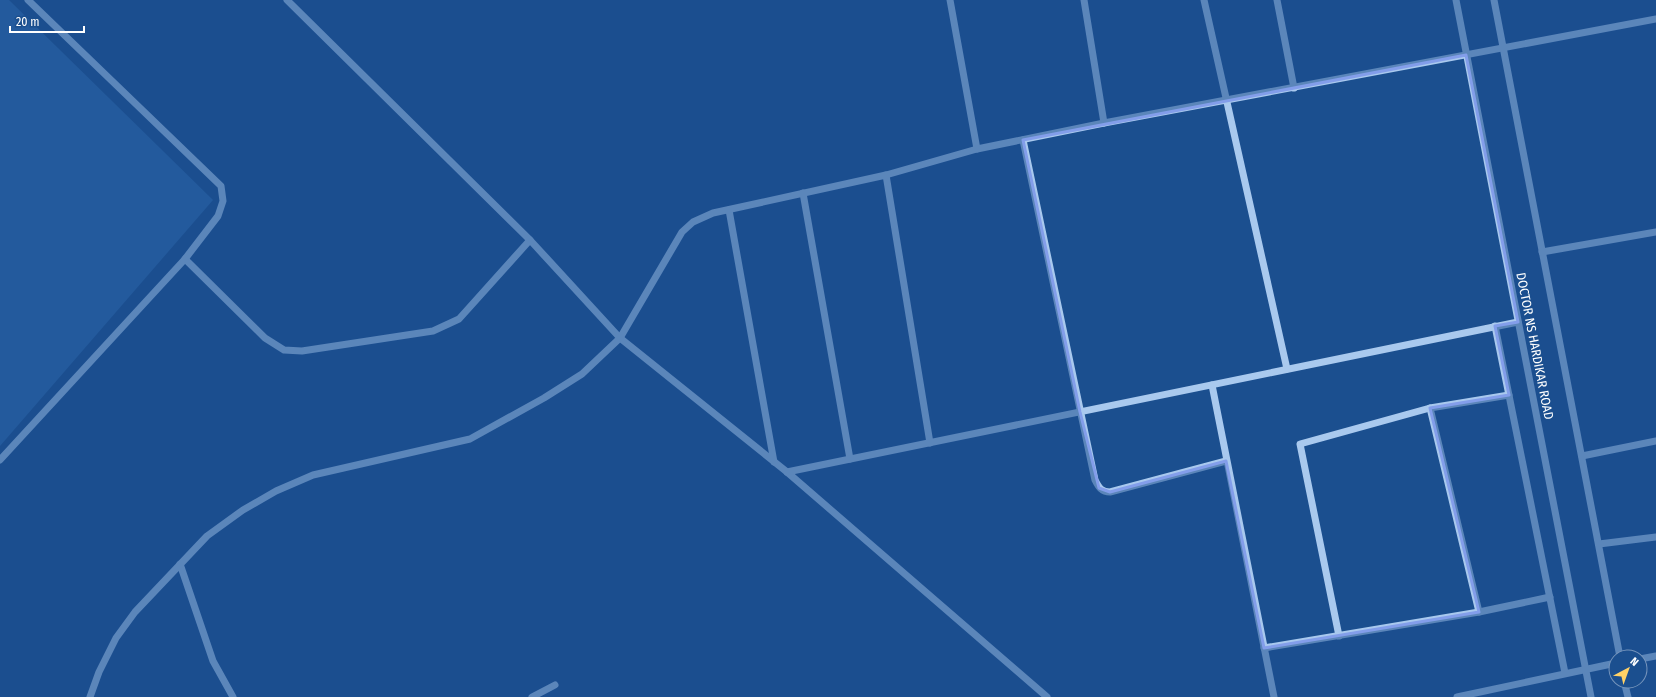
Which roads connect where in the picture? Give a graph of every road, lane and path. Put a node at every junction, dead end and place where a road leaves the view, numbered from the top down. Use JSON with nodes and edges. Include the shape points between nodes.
{"nodes":[{"id":1,"x":28,"y":0,"type":"edge"},
{"id":2,"x":287,"y":0,"type":"edge"},
{"id":3,"x":950,"y":0,"type":"edge"},
{"id":4,"x":1084,"y":0,"type":"edge"},
{"id":5,"x":1204,"y":0,"type":"edge"},
{"id":6,"x":1277,"y":0,"type":"edge"},
{"id":7,"x":1456,"y":0,"type":"edge"},
{"id":8,"x":1494,"y":0,"type":"edge"},
{"id":9,"x":1656,"y":19,"type":"edge"},
{"id":10,"x":1503,"y":48,"type":"junction"},
{"id":11,"x":1466,"y":55,"type":"junction"},
{"id":12,"x":1294,"y":88,"type":"junction"},
{"id":13,"x":1227,"y":101,"type":"junction"},
{"id":14,"x":1104,"y":123,"type":"junction"},
{"id":15,"x":1023,"y":140,"type":"junction"},
{"id":16,"x":977,"y":149,"type":"junction"},
{"id":17,"x":886,"y":174,"type":"junction"},
{"id":18,"x":803,"y":193,"type":"junction"},
{"id":19,"x":729,"y":210,"type":"junction"},
{"id":20,"x":1656,"y":232,"type":"edge"},
{"id":21,"x":530,"y":240,"type":"junction"},
{"id":22,"x":1542,"y":252,"type":"junction"},
{"id":23,"x":185,"y":259,"type":"junction"},
{"id":24,"x":1518,"y":322,"type":"junction"},
{"id":25,"x":1495,"y":326,"type":"junction"},
{"id":26,"x":620,"y":338,"type":"junction"},
{"id":27,"x":1288,"y":369,"type":"junction"},
{"id":28,"x":1212,"y":385,"type":"junction"},
{"id":29,"x":1509,"y":396,"type":"junction"},
{"id":30,"x":1430,"y":408,"type":"junction"},
{"id":31,"x":1080,"y":412,"type":"junction"},
{"id":32,"x":1656,"y":442,"type":"edge"},
{"id":33,"x":930,"y":443,"type":"junction"},
{"id":34,"x":1582,"y":456,"type":"junction"},
{"id":35,"x":850,"y":459,"type":"junction"},
{"id":36,"x":0,"y":460,"type":"edge"},
{"id":37,"x":1226,"y":461,"type":"junction"},
{"id":38,"x":774,"y":462,"type":"junction"},
{"id":39,"x":787,"y":472,"type":"junction"},
{"id":40,"x":1656,"y":537,"type":"edge"},
{"id":41,"x":1599,"y":544,"type":"junction"},
{"id":42,"x":180,"y":564,"type":"junction"},
{"id":43,"x":1550,"y":597,"type":"junction"},
{"id":44,"x":1479,"y":612,"type":"junction"},
{"id":45,"x":1339,"y":636,"type":"junction"},
{"id":46,"x":1264,"y":648,"type":"junction"},
{"id":47,"x":1619,"y":649,"type":"edge"},
{"id":48,"x":1608,"y":665,"type":"edge"},
{"id":49,"x":1586,"y":669,"type":"junction"},
{"id":50,"x":1565,"y":673,"type":"junction"},
{"id":51,"x":555,"y":685,"type":"dead end"},
{"id":52,"x":90,"y":697,"type":"edge"},
{"id":53,"x":233,"y":697,"type":"edge"},
{"id":54,"x":532,"y":697,"type":"edge"},
{"id":55,"x":1047,"y":697,"type":"edge"},
{"id":56,"x":1274,"y":697,"type":"edge"},
{"id":57,"x":1457,"y":697,"type":"edge"},
{"id":58,"x":1591,"y":697,"type":"edge"}],
"edges":[{"from":1,"to":23,"type":"street","via":[[221,186],[223,201],[218,216]]},
{"from":2,"to":21,"type":"street"},
{"from":3,"to":16,"type":"street"},
{"from":4,"to":14,"type":"street"},
{"from":5,"to":13,"type":"street"},
{"from":6,"to":12,"type":"street"},
{"from":7,"to":11,"type":"street","name":"DOCTOR NS HARDIKAR ROAD"},
{"from":8,"to":10,"type":"street","name":"DOCTOR NS HARDIKAR ROAD"},
{"from":9,"to":10,"type":"street"},
{"from":10,"to":11,"type":"street"},
{"from":10,"to":22,"type":"street","name":"DOCTOR NS HARDIKAR ROAD"},
{"from":11,"to":12,"type":"street"},
{"from":11,"to":24,"type":"street","name":"DOCTOR NS HARDIKAR ROAD"},
{"from":12,"to":13,"type":"street"},
{"from":13,"to":14,"type":"street"},
{"from":13,"to":27,"type":"street"},
{"from":14,"to":15,"type":"street"},
{"from":15,"to":16,"type":"street"},
{"from":15,"to":31,"type":"street"},
{"from":16,"to":17,"type":"street"},
{"from":17,"to":18,"type":"street"},
{"from":17,"to":33,"type":"street"},
{"from":18,"to":19,"type":"street"},
{"from":18,"to":35,"type":"street"},
{"from":19,"to":26,"type":"street","via":[[713,213],[693,222],[682,232]]},
{"from":19,"to":38,"type":"street"},
{"from":20,"to":22,"type":"street"},
{"from":21,"to":23,"type":"street","via":[[459,318],[446,326],[433,331],[302,351],[284,350],[265,338]]},
{"from":21,"to":26,"type":"street"},
{"from":22,"to":34,"type":"street","name":"DOCTOR NS HARDIKAR ROAD"},
{"from":23,"to":36,"type":"street"},
{"from":24,"to":25,"type":"street"},
{"from":24,"to":49,"type":"street","name":"DOCTOR NS HARDIKAR ROAD"},
{"from":25,"to":27,"type":"street"},
{"from":25,"to":29,"type":"street"},
{"from":26,"to":38,"type":"street"},
{"from":26,"to":42,"type":"street","via":[[582,374],[470,439],[312,475],[276,491],[243,510],[207,536]]},
{"from":27,"to":28,"type":"street"},
{"from":28,"to":31,"type":"street"},
{"from":28,"to":37,"type":"street"},
{"from":29,"to":30,"type":"street"},
{"from":29,"to":43,"type":"street"},
{"from":30,"to":44,"type":"street"},
{"from":30,"to":45,"type":"street","via":[[1300,444]]},
{"from":31,"to":33,"type":"street"},
{"from":31,"to":37,"type":"street","via":[[1095,480],[1099,488],[1106,492]]},
{"from":32,"to":34,"type":"street"},
{"from":33,"to":35,"type":"street"},
{"from":34,"to":41,"type":"street","name":"DOCTOR NS HARDIKAR ROAD"},
{"from":35,"to":39,"type":"street"},
{"from":37,"to":46,"type":"street"},
{"from":38,"to":39,"type":"street"},
{"from":39,"to":55,"type":"street"},
{"from":40,"to":41,"type":"street"},
{"from":41,"to":47,"type":"street","name":"DOCTOR NS HARDIKAR ROAD"},
{"from":42,"to":52,"type":"street","via":[[135,612],[116,638]]},
{"from":42,"to":53,"type":"street","via":[[213,661]]},
{"from":43,"to":44,"type":"street"},
{"from":43,"to":50,"type":"street"},
{"from":44,"to":45,"type":"street"},
{"from":45,"to":46,"type":"street"},
{"from":46,"to":56,"type":"street"},
{"from":48,"to":49,"type":"street"},
{"from":49,"to":50,"type":"street"},
{"from":49,"to":58,"type":"street","name":"DOCTOR NS HARDIKAR ROAD"},
{"from":50,"to":57,"type":"street"},
{"from":51,"to":54,"type":"street"}]}
